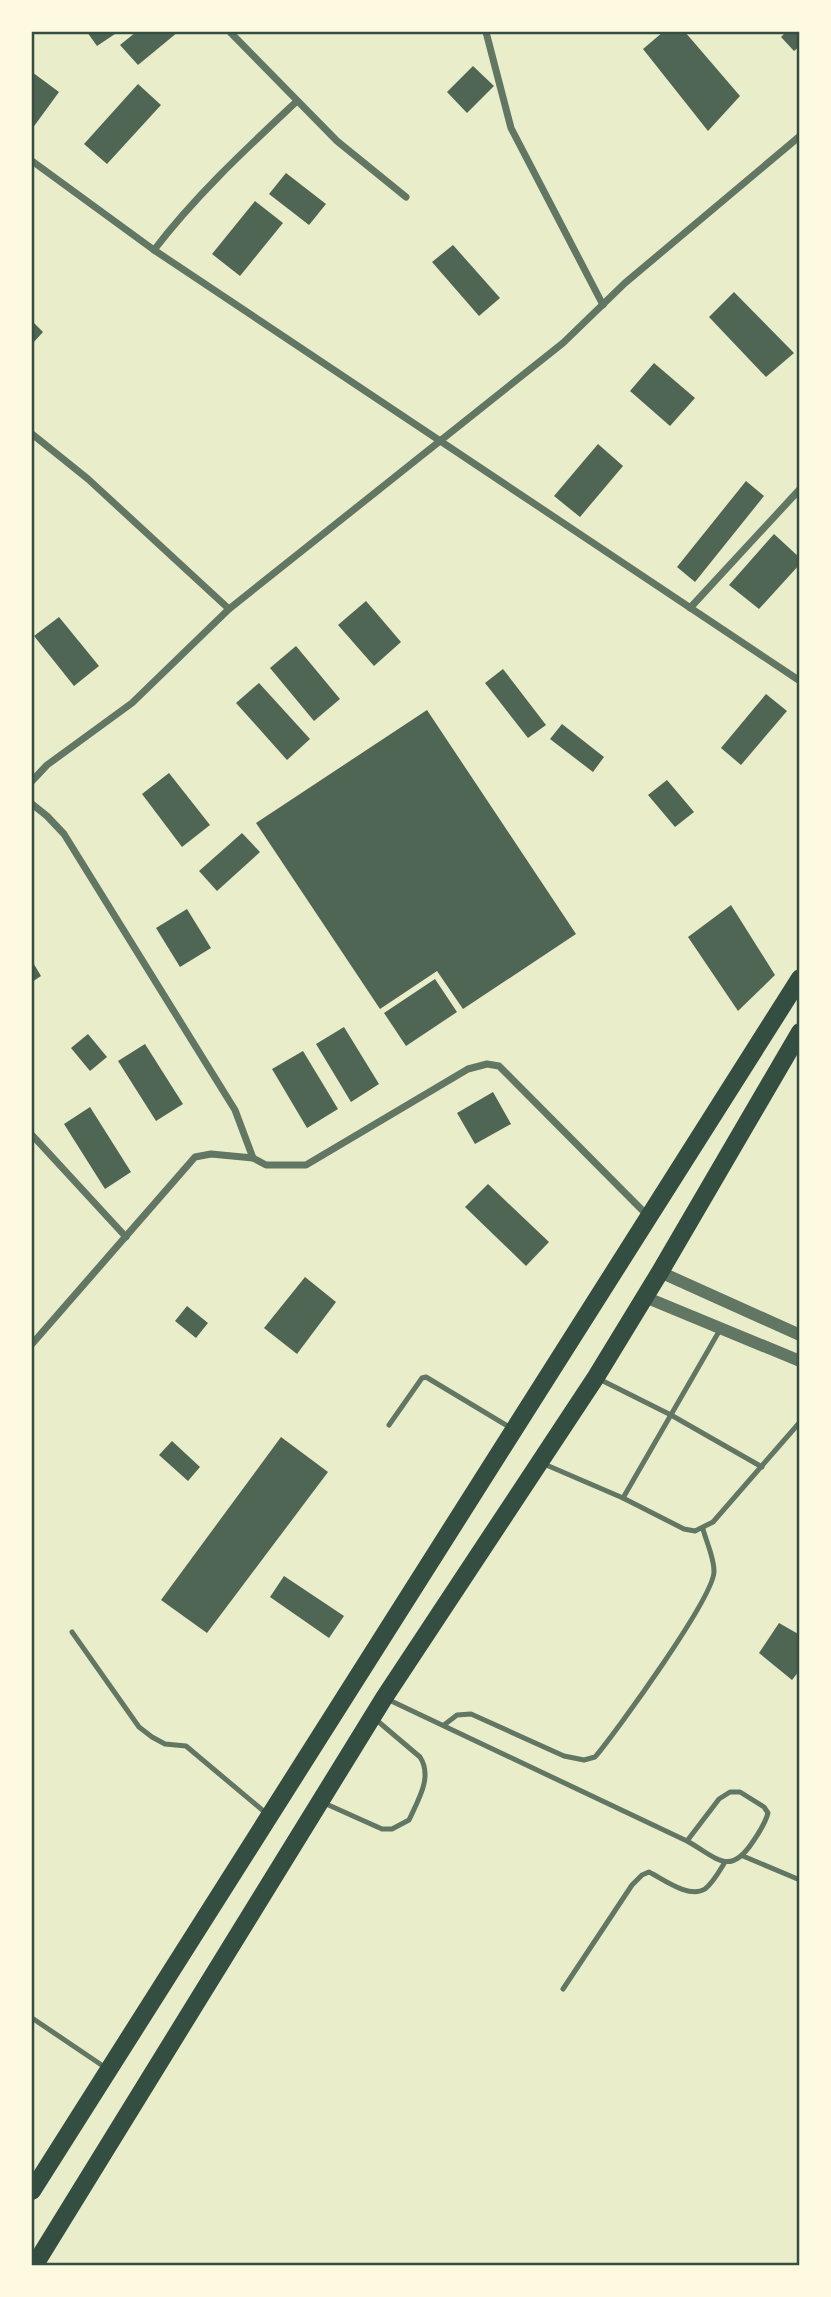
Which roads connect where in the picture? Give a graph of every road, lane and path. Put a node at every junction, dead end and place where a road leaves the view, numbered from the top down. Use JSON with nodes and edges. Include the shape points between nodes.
{"nodes":[{"id":1,"x":230,"y":32,"type":"edge"},
{"id":2,"x":489,"y":32,"type":"edge"},
{"id":3,"x":297,"y":101,"type":"junction"},
{"id":4,"x":800,"y":136,"type":"edge"},
{"id":5,"x":32,"y":162,"type":"edge"},
{"id":6,"x":406,"y":197,"type":"dead end"},
{"id":7,"x":154,"y":250,"type":"junction"},
{"id":8,"x":603,"y":305,"type":"junction"},
{"id":9,"x":32,"y":434,"type":"edge"},
{"id":10,"x":441,"y":441,"type":"junction"},
{"id":11,"x":800,"y":489,"type":"edge"},
{"id":12,"x":690,"y":608,"type":"junction"},
{"id":13,"x":229,"y":609,"type":"junction"},
{"id":14,"x":800,"y":681,"type":"edge"},
{"id":15,"x":32,"y":782,"type":"edge"},
{"id":16,"x":32,"y":804,"type":"edge"},
{"id":17,"x":800,"y":978,"type":"edge"},
{"id":18,"x":797,"y":1041,"type":"edge"},
{"id":19,"x":32,"y":1135,"type":"edge"},
{"id":20,"x":253,"y":1158,"type":"junction"},
{"id":21,"x":648,"y":1216,"type":"junction"},
{"id":22,"x":126,"y":1237,"type":"junction"},
{"id":23,"x":660,"y":1272,"type":"junction"},
{"id":24,"x":646,"y":1297,"type":"junction"},
{"id":25,"x":721,"y":1328,"type":"junction"},
{"id":26,"x":800,"y":1335,"type":"edge"},
{"id":27,"x":32,"y":1344,"type":"edge"},
{"id":28,"x":800,"y":1361,"type":"edge"},
{"id":29,"x":596,"y":1377,"type":"junction"},
{"id":30,"x":671,"y":1415,"type":"junction"},
{"id":31,"x":800,"y":1422,"type":"edge"},
{"id":32,"x":388,"y":1425,"type":"dead end"},
{"id":33,"x":514,"y":1430,"type":"junction"},
{"id":34,"x":541,"y":1462,"type":"junction"},
{"id":35,"x":762,"y":1467,"type":"junction"},
{"id":36,"x":623,"y":1498,"type":"junction"},
{"id":37,"x":703,"y":1529,"type":"junction"},
{"id":38,"x":72,"y":1632,"type":"dead end"},
{"id":39,"x":384,"y":1698,"type":"junction"},
{"id":40,"x":372,"y":1717,"type":"junction"},
{"id":41,"x":444,"y":1725,"type":"junction"},
{"id":42,"x":322,"y":1802,"type":"junction"},
{"id":43,"x":270,"y":1816,"type":"junction"},
{"id":44,"x":687,"y":1841,"type":"junction"},
{"id":45,"x":743,"y":1856,"type":"junction"},
{"id":46,"x":725,"y":1862,"type":"junction"},
{"id":47,"x":800,"y":1880,"type":"edge"},
{"id":48,"x":563,"y":1989,"type":"dead end"},
{"id":49,"x":32,"y":2018,"type":"edge"},
{"id":50,"x":108,"y":2069,"type":"junction"},
{"id":51,"x":32,"y":2191,"type":"edge"},
{"id":52,"x":34,"y":2266,"type":"edge"}],
"edges":[{"from":1,"to":3,"type":"street"},
{"from":2,"to":8,"type":"street","via":[[511,128]]},
{"from":3,"to":6,"type":"street","via":[[337,141]]},
{"from":3,"to":7,"type":"street","via":[[178,218]]},
{"from":4,"to":8,"type":"street"},
{"from":5,"to":7,"type":"street"},
{"from":7,"to":10,"type":"street"},
{"from":8,"to":10,"type":"street"},
{"from":9,"to":13,"type":"street","via":[[88,479]]},
{"from":10,"to":12,"type":"street"},
{"from":10,"to":13,"type":"street"},
{"from":11,"to":12,"type":"street"},
{"from":12,"to":14,"type":"street"},
{"from":13,"to":15,"type":"street","via":[[132,703],[47,765]]},
{"from":16,"to":20,"type":"street","via":[[64,834],[235,1110]]},
{"from":17,"to":21,"type":"highway"},
{"from":18,"to":23,"type":"highway"},
{"from":19,"to":22,"type":"street"},
{"from":20,"to":21,"type":"street","via":[[266,1165],[306,1165],[468,1069],[486,1063],[499,1066]]},
{"from":20,"to":22,"type":"street","via":[[195,1157]]},
{"from":21,"to":33,"type":"highway"},
{"from":22,"to":27,"type":"street"},
{"from":23,"to":24,"type":"highway"},
{"from":23,"to":26,"type":"street"},
{"from":24,"to":25,"type":"street"},
{"from":24,"to":29,"type":"highway"},
{"from":25,"to":28,"type":"street"},
{"from":25,"to":30,"type":"lane"},
{"from":29,"to":30,"type":"lane"},
{"from":29,"to":34,"type":"highway"},
{"from":30,"to":35,"type":"lane"},
{"from":30,"to":36,"type":"lane"},
{"from":31,"to":35,"type":"lane"},
{"from":32,"to":33,"type":"lane","via":[[426,1377]]},
{"from":33,"to":43,"type":"highway"},
{"from":34,"to":36,"type":"lane"},
{"from":34,"to":39,"type":"highway"},
{"from":35,"to":37,"type":"lane"},
{"from":36,"to":37,"type":"lane","via":[[684,1529]]},
{"from":37,"to":41,"type":"lane","via":[[715,1572],[706,1596],[595,1757],[565,1756],[471,1714],[457,1715]]},
{"from":38,"to":43,"type":"lane","via":[[139,1727],[165,1744],[186,1746]]},
{"from":39,"to":40,"type":"highway"},
{"from":39,"to":41,"type":"lane"},
{"from":40,"to":42,"type":"highway"},
{"from":40,"to":42,"type":"lane","via":[[425,1765],[426,1779],[409,1820],[382,1829]]},
{"from":41,"to":44,"type":"lane"},
{"from":42,"to":52,"type":"highway"},
{"from":43,"to":50,"type":"highway"},
{"from":44,"to":45,"type":"lane","via":[[719,1799],[740,1792],[768,1813]]},
{"from":44,"to":46,"type":"lane"},
{"from":45,"to":46,"type":"lane"},
{"from":45,"to":47,"type":"lane"},
{"from":46,"to":48,"type":"lane","via":[[706,1888],[697,1892],[649,1872],[642,1875]]},
{"from":49,"to":50,"type":"lane"},
{"from":50,"to":51,"type":"highway"}]}
